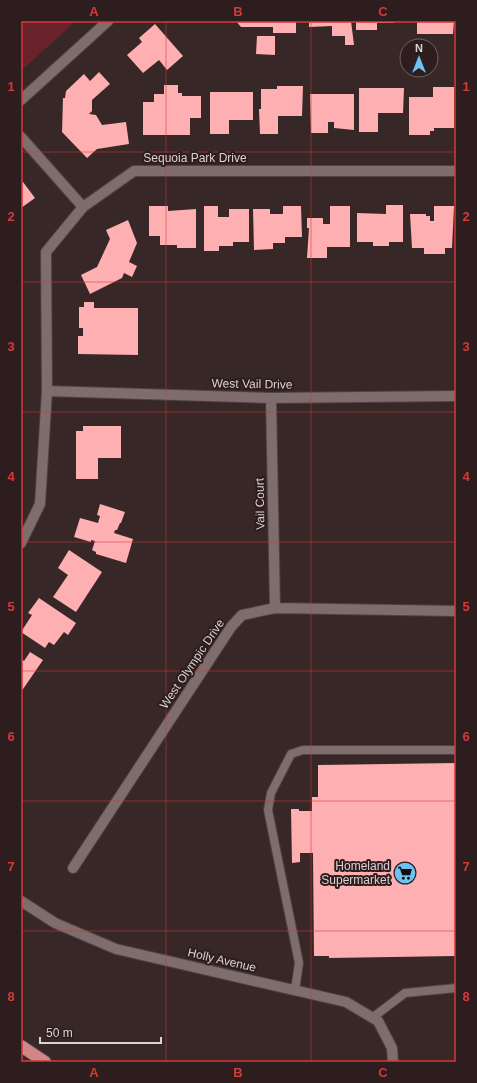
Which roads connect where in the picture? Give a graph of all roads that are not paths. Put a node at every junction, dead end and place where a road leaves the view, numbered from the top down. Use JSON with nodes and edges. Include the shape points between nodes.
{"nodes":[{"id":1,"x":108,"y":21,"type":"edge"},
{"id":2,"x":21,"y":100,"type":"edge"},
{"id":3,"x":21,"y":137,"type":"edge"},
{"id":4,"x":456,"y":171,"type":"edge"},
{"id":5,"x":84,"y":207,"type":"junction"},
{"id":6,"x":47,"y":390,"type":"junction"},
{"id":7,"x":456,"y":396,"type":"edge"},
{"id":8,"x":271,"y":398,"type":"junction"},
{"id":9,"x":21,"y":543,"type":"edge"},
{"id":10,"x":276,"y":608,"type":"junction"},
{"id":11,"x":456,"y":611,"type":"edge"},
{"id":12,"x":456,"y":750,"type":"edge"},
{"id":13,"x":73,"y":868,"type":"dead end"},
{"id":14,"x":21,"y":901,"type":"edge"},
{"id":15,"x":456,"y":988,"type":"edge"},
{"id":16,"x":294,"y":990,"type":"junction"},
{"id":17,"x":372,"y":1018,"type":"junction"},
{"id":18,"x":21,"y":1046,"type":"edge"},
{"id":19,"x":45,"y":1062,"type":"edge"},
{"id":20,"x":393,"y":1062,"type":"edge"}],
"edges":[{"from":1,"to":2,"type":"street"},
{"from":3,"to":5,"type":"street"},
{"from":4,"to":5,"type":"street","name":"Sequoia Park Drive","via":[[134,171]]},
{"from":5,"to":6,"type":"street","name":"Sequoia Park Drive","via":[[46,252]]},
{"from":6,"to":8,"type":"street","name":"West Vail Drive"},
{"from":6,"to":9,"type":"street","name":"Sequoia Park Drive","via":[[40,504]]},
{"from":7,"to":8,"type":"street","name":"West Vail Drive"},
{"from":8,"to":10,"type":"street","name":"Vail Court"},
{"from":10,"to":11,"type":"street","name":"West Olympic Drive"},
{"from":10,"to":13,"type":"street","name":"West Olympic Drive","via":[[242,615],[231,627]]},
{"from":12,"to":16,"type":"lane","via":[[303,750],[291,754],[271,793],[268,810],[299,963]]},
{"from":14,"to":16,"type":"street","name":"Holly Avenue","via":[[55,923],[116,949]]},
{"from":15,"to":17,"type":"lane","via":[[405,993]]},
{"from":16,"to":17,"type":"street","name":"Holly Avenue","via":[[346,1002]]},
{"from":17,"to":20,"type":"street","name":"Holly Avenue","via":[[378,1021],[392,1048]]},
{"from":18,"to":19,"type":"highway"}]}
